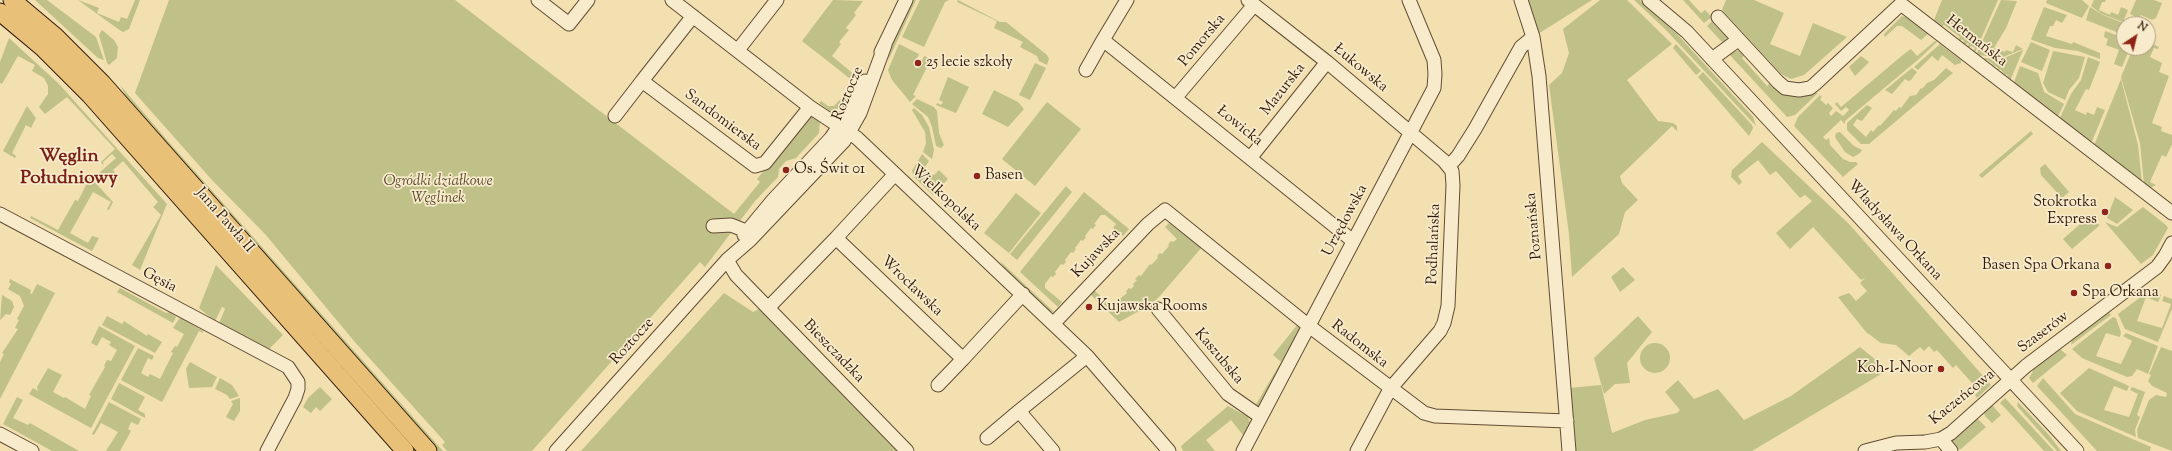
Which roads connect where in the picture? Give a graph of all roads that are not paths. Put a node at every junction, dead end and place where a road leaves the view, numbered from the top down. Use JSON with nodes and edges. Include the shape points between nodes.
{"nodes":[{"id":1,"x":12,"y":0,"type":"edge"},
{"id":2,"x":538,"y":0,"type":"edge"},
{"id":3,"x":588,"y":0,"type":"edge"},
{"id":4,"x":672,"y":0,"type":"edge"},
{"id":5,"x":777,"y":0,"type":"edge"},
{"id":6,"x":906,"y":0,"type":"edge"},
{"id":7,"x":1127,"y":0,"type":"edge"},
{"id":8,"x":1409,"y":0,"type":"edge"},
{"id":9,"x":1521,"y":0,"type":"edge"},
{"id":10,"x":1649,"y":0,"type":"edge"},
{"id":11,"x":1662,"y":0,"type":"edge"},
{"id":12,"x":1251,"y":2,"type":"edge"},
{"id":13,"x":0,"y":12,"type":"edge"},
{"id":14,"x":693,"y":16,"type":"junction"},
{"id":15,"x":1718,"y":17,"type":"dead end"},
{"id":16,"x":1687,"y":32,"type":"junction"},
{"id":17,"x":1533,"y":37,"type":"junction"},
{"id":18,"x":1103,"y":40,"type":"junction"},
{"id":19,"x":1738,"y":40,"type":"junction"},
{"id":20,"x":738,"y":50,"type":"junction"},
{"id":21,"x":1712,"y":58,"type":"junction"},
{"id":22,"x":1326,"y":62,"type":"junction"},
{"id":23,"x":1086,"y":70,"type":"dead end"},
{"id":24,"x":642,"y":81,"type":"junction"},
{"id":25,"x":1176,"y":97,"type":"junction"},
{"id":26,"x":810,"y":107,"type":"junction"},
{"id":27,"x":615,"y":116,"type":"dead end"},
{"id":28,"x":844,"y":129,"type":"junction"},
{"id":29,"x":1410,"y":133,"type":"junction"},
{"id":30,"x":1251,"y":157,"type":"junction"},
{"id":31,"x":1449,"y":166,"type":"junction"},
{"id":32,"x":895,"y":174,"type":"junction"},
{"id":33,"x":1164,"y":210,"type":"joint"},
{"id":34,"x":2172,"y":213,"type":"edge"},
{"id":35,"x":0,"y":214,"type":"edge"},
{"id":36,"x":713,"y":226,"type":"dead end"},
{"id":37,"x":746,"y":231,"type":"junction"},
{"id":38,"x":836,"y":238,"type":"junction"},
{"id":39,"x":1353,"y":241,"type":"junction"},
{"id":40,"x":2170,"y":247,"type":"edge"},
{"id":41,"x":730,"y":257,"type":"junction"},
{"id":42,"x":715,"y":273,"type":"junction"},
{"id":43,"x":736,"y":275,"type":"junction"},
{"id":44,"x":1023,"y":294,"type":"junction"},
{"id":45,"x":768,"y":308,"type":"junction"},
{"id":46,"x":1158,"y":309,"type":"dead end"},
{"id":47,"x":1054,"y":323,"type":"junction"},
{"id":48,"x":1309,"y":326,"type":"junction"},
{"id":49,"x":1087,"y":356,"type":"junction"},
{"id":50,"x":963,"y":359,"type":"junction"},
{"id":51,"x":2011,"y":380,"type":"junction"},
{"id":52,"x":938,"y":385,"type":"dead end"},
{"id":53,"x":1390,"y":389,"type":"junction"},
{"id":54,"x":1019,"y":411,"type":"junction"},
{"id":55,"x":1261,"y":417,"type":"junction"},
{"id":56,"x":1567,"y":422,"type":"junction"},
{"id":57,"x":0,"y":434,"type":"edge"},
{"id":58,"x":987,"y":438,"type":"dead end"},
{"id":59,"x":1941,"y":439,"type":"junction"},
{"id":60,"x":32,"y":451,"type":"edge"},
{"id":61,"x":267,"y":451,"type":"edge"},
{"id":62,"x":405,"y":451,"type":"edge"},
{"id":63,"x":428,"y":451,"type":"edge"},
{"id":64,"x":556,"y":451,"type":"edge"},
{"id":65,"x":907,"y":451,"type":"edge"},
{"id":66,"x":1053,"y":451,"type":"edge"},
{"id":67,"x":1169,"y":451,"type":"edge"},
{"id":68,"x":1243,"y":451,"type":"edge"},
{"id":69,"x":1357,"y":451,"type":"edge"},
{"id":70,"x":1569,"y":451,"type":"edge"},
{"id":71,"x":1865,"y":451,"type":"edge"},
{"id":72,"x":1951,"y":451,"type":"edge"},
{"id":73,"x":2078,"y":451,"type":"edge"}],
"edges":[{"from":1,"to":63,"type":"main road","name":"Jana Pawła II","via":[[55,36],[102,83]]},
{"from":2,"to":3,"type":"street","via":[[569,24]]},
{"from":4,"to":14,"type":"street","name":"Wielkopolska"},
{"from":5,"to":20,"type":"street"},
{"from":6,"to":28,"type":"street","name":"Roztocze"},
{"from":7,"to":18,"type":"street"},
{"from":8,"to":29,"type":"street","name":"Urzędowska","via":[[1434,60],[1435,74],[1434,88]]},
{"from":9,"to":17,"type":"street","name":"Poznańska"},
{"from":10,"to":16,"type":"street","name":"Władysława Orkana"},
{"from":11,"to":16,"type":"street","name":"Władysława Orkana"},
{"from":12,"to":22,"type":"street","name":"Łukowska"},
{"from":12,"to":25,"type":"street","name":"Pomorska"},
{"from":13,"to":62,"type":"main road","name":"Jana Pawła II","via":[[43,48],[90,95]]},
{"from":14,"to":20,"type":"street","name":"Wielkopolska"},
{"from":14,"to":24,"type":"street"},
{"from":15,"to":19,"type":"street"},
{"from":16,"to":21,"type":"street","name":"Władysława Orkana"},
{"from":17,"to":31,"type":"street","via":[[1521,47],[1475,129]]},
{"from":17,"to":56,"type":"street","name":"Poznańska","via":[[1539,76]]},
{"from":18,"to":23,"type":"street"},
{"from":18,"to":25,"type":"street","name":"Łowicka"},
{"from":19,"to":21,"type":"street"},
{"from":19,"to":34,"type":"street","name":"Hetmańska","via":[[1780,84],[1790,89],[1804,90],[1815,84],[1901,4]]},
{"from":20,"to":26,"type":"street","name":"Wielkopolska"},
{"from":21,"to":51,"type":"street","name":"Władysława Orkana"},
{"from":22,"to":29,"type":"street","name":"Łukowska"},
{"from":22,"to":30,"type":"street","name":"Mazurska"},
{"from":24,"to":26,"type":"street","name":"Sandomierska","via":[[755,166],[765,163]]},
{"from":24,"to":27,"type":"street"},
{"from":25,"to":30,"type":"street","name":"Łowicka"},
{"from":26,"to":28,"type":"street","name":"Wielkopolska"},
{"from":28,"to":32,"type":"street","name":"Wielkopolska"},
{"from":28,"to":37,"type":"street","name":"Roztocze","via":[[827,143]]},
{"from":28,"to":41,"type":"street","name":"Roztocze","via":[[836,150],[750,240]]},
{"from":29,"to":31,"type":"street","name":"Łukowska"},
{"from":29,"to":39,"type":"street","name":"Urzędowska"},
{"from":30,"to":39,"type":"street","name":"Łowicka"},
{"from":31,"to":53,"type":"street","name":"Podhalańska","via":[[1453,185],[1447,316],[1440,331]]},
{"from":32,"to":38,"type":"street"},
{"from":32,"to":44,"type":"street","name":"Wielkopolska"},
{"from":33,"to":47,"type":"street","name":"Kujawska"},
{"from":33,"to":48,"type":"street","name":"Radomska"},
{"from":35,"to":61,"type":"street","name":"Gęsia","via":[[288,367],[298,382],[295,398]]},
{"from":36,"to":37,"type":"street","via":[[731,225]]},
{"from":37,"to":41,"type":"street","name":"Roztocze"},
{"from":38,"to":45,"type":"street"},
{"from":38,"to":50,"type":"street","name":"Wrocławska"},
{"from":39,"to":48,"type":"street","name":"Urzędowska"},
{"from":40,"to":51,"type":"street","name":"Szaserów","via":[[2157,267]]},
{"from":41,"to":42,"type":"street","name":"Roztocze"},
{"from":41,"to":43,"type":"street","name":"Bieszczadzka"},
{"from":42,"to":43,"type":"street"},
{"from":42,"to":64,"type":"street","name":"Roztocze"},
{"from":43,"to":45,"type":"street","name":"Bieszczadzka"},
{"from":44,"to":47,"type":"street","name":"Wielkopolska"},
{"from":44,"to":50,"type":"street"},
{"from":45,"to":65,"type":"street","name":"Bieszczadzka"},
{"from":46,"to":55,"type":"street","name":"Kaszubska","via":[[1228,394]]},
{"from":47,"to":49,"type":"street","name":"Wielkopolska"},
{"from":48,"to":53,"type":"street","name":"Radomska"},
{"from":48,"to":55,"type":"street","name":"Urzędowska"},
{"from":49,"to":54,"type":"street"},
{"from":49,"to":67,"type":"street","name":"Wielkopolska"},
{"from":50,"to":52,"type":"street"},
{"from":51,"to":59,"type":"street","name":"Kaczeńcowa"},
{"from":51,"to":73,"type":"street","name":"Władysława Orkana"},
{"from":53,"to":56,"type":"street","name":"Radomska","via":[[1424,413],[1435,416]]},
{"from":53,"to":69,"type":"street","name":"Podhalańska"},
{"from":54,"to":58,"type":"street"},
{"from":54,"to":66,"type":"street"},
{"from":55,"to":68,"type":"street","name":"Urzędowska"},
{"from":56,"to":70,"type":"street","name":"Poznańska"},
{"from":57,"to":60,"type":"street"},
{"from":59,"to":71,"type":"street","name":"Kaczeńcowa","via":[[1896,443]]},
{"from":59,"to":72,"type":"street"}]}
